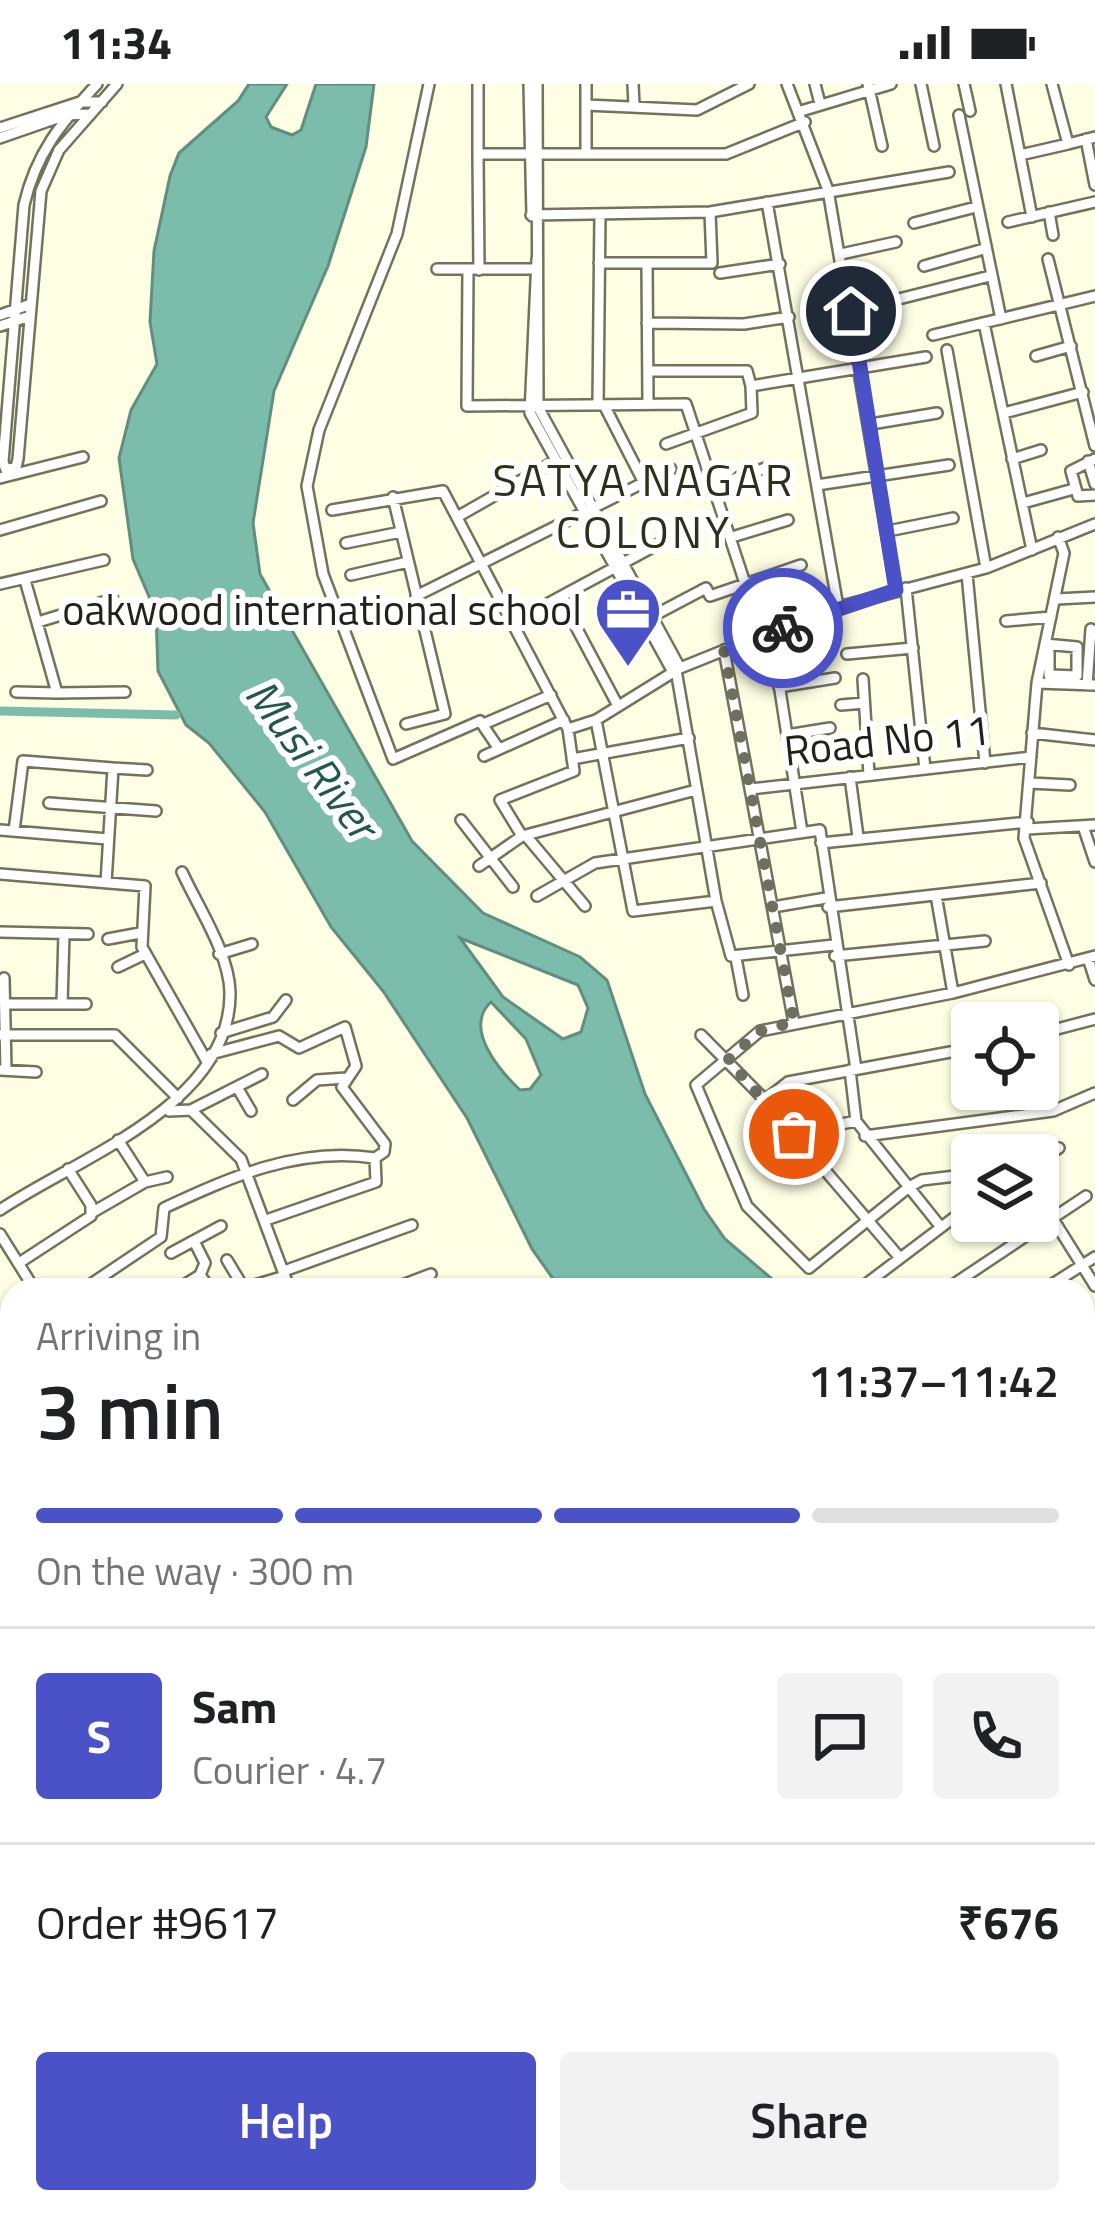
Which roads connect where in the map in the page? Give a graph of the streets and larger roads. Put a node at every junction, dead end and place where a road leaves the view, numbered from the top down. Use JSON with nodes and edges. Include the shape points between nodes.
{"nodes":[{"id":1,"x":97,"y":84,"type":"edge"},
{"id":2,"x":117,"y":84,"type":"edge"},
{"id":3,"x":429,"y":84,"type":"edge"},
{"id":4,"x":478,"y":84,"type":"edge"},
{"id":5,"x":533,"y":84,"type":"edge"},
{"id":6,"x":586,"y":84,"type":"edge"},
{"id":7,"x":633,"y":84,"type":"edge"},
{"id":8,"x":749,"y":84,"type":"edge"},
{"id":9,"x":787,"y":84,"type":"edge"},
{"id":10,"x":815,"y":84,"type":"edge"},
{"id":11,"x":891,"y":84,"type":"edge"},
{"id":12,"x":921,"y":84,"type":"edge"},
{"id":13,"x":964,"y":84,"type":"edge"},
{"id":14,"x":1006,"y":84,"type":"edge"},
{"id":15,"x":1052,"y":84,"type":"edge"},
{"id":16,"x":868,"y":86,"type":"edge"},
{"id":17,"x":80,"y":102,"type":"junction"},
{"id":18,"x":102,"y":102,"type":"junction"},
{"id":19,"x":820,"y":104,"type":"junction"},
{"id":20,"x":586,"y":105,"type":"junction"},
{"id":21,"x":634,"y":105,"type":"junction"},
{"id":22,"x":89,"y":114,"type":"junction"},
{"id":23,"x":66,"y":115,"type":"junction"},
{"id":24,"x":803,"y":117,"type":"junction"},
{"id":25,"x":0,"y":128,"type":"edge"},
{"id":26,"x":0,"y":138,"type":"edge"},
{"id":27,"x":1090,"y":138,"type":"edge"},
{"id":28,"x":1067,"y":144,"type":"junction"},
{"id":29,"x":882,"y":146,"type":"dead end"},
{"id":30,"x":934,"y":146,"type":"dead end"},
{"id":31,"x":478,"y":154,"type":"junction"},
{"id":32,"x":533,"y":154,"type":"junction"},
{"id":33,"x":586,"y":154,"type":"junction"},
{"id":34,"x":1020,"y":155,"type":"junction"},
{"id":35,"x":949,"y":172,"type":"dead end"},
{"id":36,"x":1095,"y":185,"type":"edge"},
{"id":37,"x":828,"y":190,"type":"junction"},
{"id":38,"x":766,"y":202,"type":"junction"},
{"id":39,"x":1095,"y":202,"type":"edge"},
{"id":40,"x":976,"y":207,"type":"junction"},
{"id":41,"x":710,"y":212,"type":"junction"},
{"id":42,"x":1048,"y":212,"type":"junction"},
{"id":43,"x":600,"y":214,"type":"junction"},
{"id":44,"x":535,"y":216,"type":"junction"},
{"id":45,"x":1032,"y":217,"type":"junction"},
{"id":46,"x":1008,"y":222,"type":"dead end"},
{"id":47,"x":914,"y":223,"type":"dead end"},
{"id":48,"x":1053,"y":235,"type":"dead end"},
{"id":49,"x":896,"y":242,"type":"dead end"},
{"id":50,"x":984,"y":249,"type":"junction"},
{"id":51,"x":841,"y":254,"type":"junction"},
{"id":52,"x":1048,"y":259,"type":"dead end"},
{"id":53,"x":599,"y":263,"type":"junction"},
{"id":54,"x":646,"y":263,"type":"junction"},
{"id":55,"x":780,"y":264,"type":"junction"},
{"id":56,"x":924,"y":266,"type":"dead end"},
{"id":57,"x":437,"y":268,"type":"dead end"},
{"id":58,"x":535,"y":269,"type":"junction"},
{"id":59,"x":474,"y":270,"type":"junction"},
{"id":60,"x":720,"y":273,"type":"dead end"},
{"id":61,"x":990,"y":276,"type":"junction"},
{"id":62,"x":1095,"y":296,"type":"edge"},
{"id":63,"x":1059,"y":304,"type":"junction"},
{"id":64,"x":30,"y":310,"type":"junction"},
{"id":65,"x":851,"y":311,"type":"junction"},
{"id":66,"x":0,"y":315,"type":"edge"},
{"id":67,"x":15,"y":315,"type":"junction"},
{"id":68,"x":789,"y":317,"type":"junction"},
{"id":69,"x":1000,"y":319,"type":"junction"},
{"id":70,"x":647,"y":323,"type":"junction"},
{"id":71,"x":984,"y":323,"type":"junction"},
{"id":72,"x":0,"y":326,"type":"edge"},
{"id":73,"x":933,"y":335,"type":"dead end"},
{"id":74,"x":1071,"y":346,"type":"junction"},
{"id":75,"x":947,"y":350,"type":"dead end"},
{"id":76,"x":1036,"y":356,"type":"dead end"},
{"id":77,"x":926,"y":357,"type":"dead end"},
{"id":78,"x":861,"y":368,"type":"junction"},
{"id":79,"x":648,"y":371,"type":"junction"},
{"id":80,"x":798,"y":380,"type":"junction"},
{"id":81,"x":751,"y":386,"type":"junction"},
{"id":82,"x":1083,"y":392,"type":"junction"},
{"id":83,"x":648,"y":404,"type":"junction"},
{"id":84,"x":601,"y":405,"type":"junction"},
{"id":85,"x":534,"y":406,"type":"junction"},
{"id":86,"x":937,"y":413,"type":"dead end"},
{"id":87,"x":1004,"y":413,"type":"junction"},
{"id":88,"x":871,"y":424,"type":"junction"},
{"id":89,"x":696,"y":433,"type":"junction"},
{"id":90,"x":666,"y":444,"type":"dead end"},
{"id":91,"x":1095,"y":446,"type":"edge"},
{"id":92,"x":1041,"y":450,"type":"dead end"},
{"id":93,"x":83,"y":457,"type":"dead end"},
{"id":94,"x":1012,"y":459,"type":"junction"},
{"id":95,"x":1092,"y":460,"type":"edge"},
{"id":96,"x":555,"y":461,"type":"junction"},
{"id":97,"x":949,"y":465,"type":"dead end"},
{"id":98,"x":771,"y":466,"type":"dead end"},
{"id":99,"x":671,"y":469,"type":"dead end"},
{"id":100,"x":880,"y":477,"type":"junction"},
{"id":101,"x":0,"y":478,"type":"edge"},
{"id":102,"x":1094,"y":480,"type":"edge"},
{"id":103,"x":643,"y":481,"type":"junction"},
{"id":104,"x":817,"y":485,"type":"junction"},
{"id":105,"x":714,"y":486,"type":"junction"},
{"id":106,"x":1070,"y":490,"type":"dead end"},
{"id":107,"x":1095,"y":494,"type":"edge"},
{"id":108,"x":101,"y":501,"type":"dead end"},
{"id":109,"x":395,"y":502,"type":"junction"},
{"id":110,"x":1023,"y":503,"type":"junction"},
{"id":111,"x":586,"y":509,"type":"junction"},
{"id":112,"x":332,"y":510,"type":"dead end"},
{"id":113,"x":457,"y":518,"type":"junction"},
{"id":114,"x":953,"y":518,"type":"dead end"},
{"id":115,"x":788,"y":520,"type":"dead end"},
{"id":116,"x":1095,"y":524,"type":"edge"},
{"id":117,"x":690,"y":527,"type":"dead end"},
{"id":118,"x":0,"y":530,"type":"edge"},
{"id":119,"x":888,"y":531,"type":"junction"},
{"id":120,"x":401,"y":532,"type":"junction"},
{"id":121,"x":732,"y":537,"type":"junction"},
{"id":122,"x":1058,"y":537,"type":"junction"},
{"id":123,"x":346,"y":542,"type":"dead end"},
{"id":124,"x":1032,"y":550,"type":"junction"},
{"id":125,"x":104,"y":560,"type":"dead end"},
{"id":126,"x":408,"y":562,"type":"junction"},
{"id":127,"x":617,"y":564,"type":"junction"},
{"id":128,"x":485,"y":566,"type":"junction"},
{"id":129,"x":801,"y":566,"type":"dead end"},
{"id":130,"x":986,"y":568,"type":"junction"},
{"id":131,"x":968,"y":574,"type":"junction"},
{"id":132,"x":351,"y":575,"type":"dead end"},
{"id":133,"x":25,"y":580,"type":"junction"},
{"id":134,"x":745,"y":582,"type":"junction"},
{"id":135,"x":0,"y":584,"type":"edge"},
{"id":136,"x":902,"y":589,"type":"junction"},
{"id":137,"x":416,"y":596,"type":"junction"},
{"id":138,"x":560,"y":597,"type":"junction"},
{"id":139,"x":1095,"y":597,"type":"edge"},
{"id":140,"x":113,"y":599,"type":"dead end"},
{"id":141,"x":1057,"y":599,"type":"junction"},
{"id":142,"x":838,"y":608,"type":"junction"},
{"id":143,"x":651,"y":617,"type":"junction"},
{"id":144,"x":1051,"y":617,"type":"junction"},
{"id":145,"x":516,"y":621,"type":"junction"},
{"id":146,"x":1006,"y":621,"type":"dead end"},
{"id":147,"x":38,"y":622,"type":"junction"},
{"id":148,"x":1091,"y":629,"type":"dead end"},
{"id":149,"x":766,"y":633,"type":"junction"},
{"id":150,"x":1047,"y":644,"type":"junction"},
{"id":151,"x":913,"y":648,"type":"junction"},
{"id":152,"x":724,"y":650,"type":"junction"},
{"id":153,"x":847,"y":654,"type":"dead end"},
{"id":154,"x":676,"y":670,"type":"junction"},
{"id":155,"x":835,"y":678,"type":"dead end"},
{"id":156,"x":862,"y":679,"type":"dead end"},
{"id":157,"x":1053,"y":680,"type":"junction"},
{"id":158,"x":1037,"y":683,"type":"junction"},
{"id":159,"x":1091,"y":685,"type":"edge"},
{"id":160,"x":779,"y":687,"type":"junction"},
{"id":161,"x":16,"y":692,"type":"dead end"},
{"id":162,"x":125,"y":692,"type":"dead end"},
{"id":163,"x":57,"y":693,"type":"junction"},
{"id":164,"x":551,"y":695,"type":"junction"},
{"id":165,"x":864,"y":703,"type":"junction"},
{"id":166,"x":617,"y":704,"type":"junction"},
{"id":167,"x":841,"y":706,"type":"dead end"},
{"id":168,"x":596,"y":720,"type":"junction"},
{"id":169,"x":486,"y":723,"type":"junction"},
{"id":170,"x":406,"y":724,"type":"dead end"},
{"id":171,"x":566,"y":724,"type":"junction"},
{"id":172,"x":830,"y":728,"type":"dead end"},
{"id":173,"x":1032,"y":733,"type":"junction"},
{"id":174,"x":787,"y":735,"type":"junction"},
{"id":175,"x":688,"y":738,"type":"junction"},
{"id":176,"x":1095,"y":740,"type":"edge"},
{"id":177,"x":499,"y":749,"type":"junction"},
{"id":178,"x":603,"y":753,"type":"junction"},
{"id":179,"x":484,"y":756,"type":"dead end"},
{"id":180,"x":1031,"y":758,"type":"junction"},
{"id":181,"x":572,"y":759,"type":"junction"},
{"id":182,"x":985,"y":763,"type":"junction"},
{"id":183,"x":113,"y":769,"type":"junction"},
{"id":184,"x":925,"y":769,"type":"junction"},
{"id":185,"x":147,"y":770,"type":"dead end"},
{"id":186,"x":869,"y":776,"type":"junction"},
{"id":187,"x":850,"y":777,"type":"junction"},
{"id":188,"x":794,"y":783,"type":"junction"},
{"id":189,"x":1030,"y":783,"type":"junction"},
{"id":190,"x":1070,"y":784,"type":"dead end"},
{"id":191,"x":751,"y":789,"type":"junction"},
{"id":192,"x":696,"y":790,"type":"junction"},
{"id":193,"x":49,"y":803,"type":"dead end"},
{"id":194,"x":110,"y":808,"type":"junction"},
{"id":195,"x":614,"y":808,"type":"junction"},
{"id":196,"x":156,"y":811,"type":"dead end"},
{"id":197,"x":461,"y":820,"type":"dead end"},
{"id":198,"x":1027,"y":825,"type":"junction"},
{"id":199,"x":1090,"y":827,"type":"edge"},
{"id":200,"x":0,"y":830,"type":"edge"},
{"id":201,"x":14,"y":832,"type":"junction"},
{"id":202,"x":802,"y":832,"type":"junction"},
{"id":203,"x":524,"y":836,"type":"junction"},
{"id":204,"x":759,"y":837,"type":"junction"},
{"id":205,"x":858,"y":837,"type":"junction"},
{"id":206,"x":108,"y":838,"type":"junction"},
{"id":207,"x":706,"y":843,"type":"junction"},
{"id":208,"x":821,"y":843,"type":"junction"},
{"id":209,"x":490,"y":857,"type":"junction"},
{"id":210,"x":623,"y":859,"type":"junction"},
{"id":211,"x":1095,"y":862,"type":"edge"},
{"id":212,"x":479,"y":866,"type":"dead end"},
{"id":213,"x":182,"y":872,"type":"dead end"},
{"id":214,"x":0,"y":874,"type":"edge"},
{"id":215,"x":559,"y":879,"type":"junction"},
{"id":216,"x":106,"y":883,"type":"junction"},
{"id":217,"x":1041,"y":883,"type":"junction"},
{"id":218,"x":513,"y":887,"type":"dead end"},
{"id":219,"x":936,"y":895,"type":"junction"},
{"id":220,"x":537,"y":896,"type":"dead end"},
{"id":221,"x":716,"y":901,"type":"junction"},
{"id":222,"x":827,"y":902,"type":"junction"},
{"id":223,"x":585,"y":906,"type":"dead end"},
{"id":224,"x":772,"y":908,"type":"junction"},
{"id":225,"x":0,"y":932,"type":"edge"},
{"id":226,"x":140,"y":933,"type":"junction"},
{"id":227,"x":64,"y":934,"type":"junction"},
{"id":228,"x":88,"y":934,"type":"dead end"},
{"id":229,"x":108,"y":939,"type":"dead end"},
{"id":230,"x":985,"y":941,"type":"dead end"},
{"id":231,"x":252,"y":944,"type":"dead end"},
{"id":232,"x":943,"y":945,"type":"junction"},
{"id":233,"x":835,"y":951,"type":"junction"},
{"id":234,"x":781,"y":953,"type":"junction"},
{"id":235,"x":146,"y":954,"type":"junction"},
{"id":236,"x":219,"y":954,"type":"junction"},
{"id":237,"x":1091,"y":957,"type":"edge"},
{"id":238,"x":736,"y":958,"type":"junction"},
{"id":239,"x":1069,"y":965,"type":"junction"},
{"id":240,"x":118,"y":967,"type":"dead end"},
{"id":241,"x":1095,"y":980,"type":"edge"},
{"id":242,"x":3,"y":986,"type":"edge"},
{"id":243,"x":953,"y":993,"type":"junction"},
{"id":244,"x":743,"y":995,"type":"dead end"},
{"id":245,"x":286,"y":1000,"type":"dead end"},
{"id":246,"x":5,"y":1004,"type":"junction"},
{"id":247,"x":62,"y":1004,"type":"junction"},
{"id":248,"x":86,"y":1004,"type":"dead end"},
{"id":249,"x":844,"y":1013,"type":"junction"},
{"id":250,"x":1095,"y":1019,"type":"edge"},
{"id":251,"x":794,"y":1022,"type":"junction"},
{"id":252,"x":1059,"y":1028,"type":"edge"},
{"id":253,"x":221,"y":1033,"type":"junction"},
{"id":254,"x":3,"y":1035,"type":"edge"},
{"id":255,"x":701,"y":1035,"type":"dead end"},
{"id":256,"x":951,"y":1052,"type":"edge"},
{"id":257,"x":207,"y":1057,"type":"junction"},
{"id":258,"x":728,"y":1060,"type":"junction"},
{"id":259,"x":3,"y":1070,"type":"edge"},
{"id":260,"x":853,"y":1070,"type":"junction"},
{"id":261,"x":36,"y":1072,"type":"dead end"},
{"id":262,"x":262,"y":1074,"type":"dead end"},
{"id":263,"x":346,"y":1078,"type":"junction"},
{"id":264,"x":238,"y":1087,"type":"junction"},
{"id":265,"x":1095,"y":1094,"type":"edge"},
{"id":266,"x":178,"y":1098,"type":"junction"},
{"id":267,"x":293,"y":1100,"type":"dead end"},
{"id":268,"x":765,"y":1100,"type":"junction"},
{"id":269,"x":191,"y":1110,"type":"junction"},
{"id":270,"x":169,"y":1111,"type":"junction"},
{"id":271,"x":251,"y":1112,"type":"dead end"},
{"id":272,"x":856,"y":1121,"type":"junction"},
{"id":273,"x":794,"y":1134,"type":"junction"},
{"id":274,"x":865,"y":1136,"type":"junction"},
{"id":275,"x":118,"y":1140,"type":"junction"},
{"id":276,"x":374,"y":1158,"type":"junction"},
{"id":277,"x":68,"y":1169,"type":"junction"},
{"id":278,"x":248,"y":1172,"type":"junction"},
{"id":279,"x":167,"y":1177,"type":"dead end"},
{"id":280,"x":951,"y":1177,"type":"edge"},
{"id":281,"x":145,"y":1182,"type":"junction"},
{"id":282,"x":909,"y":1187,"type":"junction"},
{"id":283,"x":1087,"y":1196,"type":"dead end"},
{"id":284,"x":0,"y":1210,"type":"edge"},
{"id":285,"x":93,"y":1212,"type":"junction"},
{"id":286,"x":1059,"y":1213,"type":"edge"},
{"id":287,"x":951,"y":1218,"type":"edge"},
{"id":288,"x":266,"y":1220,"type":"junction"},
{"id":289,"x":868,"y":1220,"type":"junction"},
{"id":290,"x":412,"y":1225,"type":"dead end"},
{"id":291,"x":221,"y":1226,"type":"dead end"},
{"id":292,"x":940,"y":1226,"type":"junction"},
{"id":293,"x":1059,"y":1228,"type":"edge"},
{"id":294,"x":0,"y":1234,"type":"edge"},
{"id":295,"x":194,"y":1241,"type":"junction"},
{"id":296,"x":1015,"y":1242,"type":"edge"},
{"id":297,"x":171,"y":1253,"type":"dead end"},
{"id":298,"x":1095,"y":1257,"type":"edge"},
{"id":299,"x":900,"y":1258,"type":"junction"},
{"id":300,"x":227,"y":1261,"type":"dead end"},
{"id":301,"x":19,"y":1263,"type":"junction"},
{"id":302,"x":1082,"y":1265,"type":"junction"},
{"id":303,"x":284,"y":1274,"type":"junction"},
{"id":304,"x":431,"y":1274,"type":"dead end"},
{"id":305,"x":200,"y":1275,"type":"junction"},
{"id":306,"x":28,"y":1278,"type":"edge"},
{"id":307,"x":100,"y":1278,"type":"edge"},
{"id":308,"x":195,"y":1278,"type":"edge"},
{"id":309,"x":202,"y":1278,"type":"edge"},
{"id":310,"x":237,"y":1278,"type":"edge"},
{"id":311,"x":273,"y":1278,"type":"edge"},
{"id":312,"x":286,"y":1278,"type":"edge"},
{"id":313,"x":420,"y":1278,"type":"edge"},
{"id":314,"x":874,"y":1278,"type":"edge"},
{"id":315,"x":963,"y":1278,"type":"edge"},
{"id":316,"x":1062,"y":1278,"type":"edge"},
{"id":317,"x":1090,"y":1278,"type":"edge"}],
"edges":[{"from":1,"to":17,"type":"street"},
{"from":2,"to":18,"type":"street"},
{"from":3,"to":169,"type":"street","via":[[397,234],[319,430],[307,486],[323,574],[393,759]]},
{"from":4,"to":31,"type":"street"},
{"from":5,"to":32,"type":"street"},
{"from":6,"to":20,"type":"street"},
{"from":7,"to":21,"type":"street"},
{"from":8,"to":21,"type":"street","via":[[698,110]]},
{"from":9,"to":24,"type":"street"},
{"from":10,"to":19,"type":"street"},
{"from":11,"to":16,"type":"street"},
{"from":12,"to":30,"type":"street"},
{"from":13,"to":40,"type":"street"},
{"from":14,"to":34,"type":"street"},
{"from":15,"to":28,"type":"street"},
{"from":16,"to":19,"type":"street"},
{"from":16,"to":29,"type":"street"},
{"from":17,"to":18,"type":"street"},
{"from":17,"to":23,"type":"street"},
{"from":17,"to":25,"type":"street"},
{"from":18,"to":22,"type":"street"},
{"from":19,"to":24,"type":"street"},
{"from":20,"to":21,"type":"street"},
{"from":20,"to":33,"type":"street"},
{"from":22,"to":23,"type":"street"},
{"from":22,"to":64,"type":"street","via":[[59,150],[41,191]]},
{"from":23,"to":26,"type":"street"},
{"from":23,"to":67,"type":"street","via":[[31,173]]},
{"from":24,"to":33,"type":"street","via":[[726,154]]},
{"from":24,"to":37,"type":"street"},
{"from":27,"to":28,"type":"street"},
{"from":27,"to":36,"type":"street"},
{"from":28,"to":34,"type":"street"},
{"from":31,"to":32,"type":"street"},
{"from":31,"to":59,"type":"street"},
{"from":32,"to":33,"type":"street"},
{"from":32,"to":44,"type":"street"},
{"from":34,"to":45,"type":"street"},
{"from":35,"to":37,"type":"street"},
{"from":37,"to":38,"type":"street"},
{"from":37,"to":51,"type":"street"},
{"from":38,"to":41,"type":"street"},
{"from":38,"to":55,"type":"street"},
{"from":39,"to":42,"type":"street"},
{"from":40,"to":47,"type":"street"},
{"from":40,"to":50,"type":"street"},
{"from":41,"to":43,"type":"street"},
{"from":41,"to":54,"type":"street","via":[[712,263]]},
{"from":42,"to":45,"type":"street"},
{"from":42,"to":48,"type":"street"},
{"from":43,"to":44,"type":"street"},
{"from":43,"to":53,"type":"street"},
{"from":44,"to":58,"type":"street"},
{"from":45,"to":46,"type":"street"},
{"from":49,"to":51,"type":"street"},
{"from":50,"to":56,"type":"street"},
{"from":50,"to":61,"type":"street"},
{"from":51,"to":65,"type":"street"},
{"from":52,"to":63,"type":"street"},
{"from":53,"to":54,"type":"street"},
{"from":53,"to":84,"type":"street"},
{"from":54,"to":70,"type":"street"},
{"from":55,"to":60,"type":"street"},
{"from":55,"to":68,"type":"street"},
{"from":57,"to":59,"type":"street"},
{"from":58,"to":59,"type":"street"},
{"from":58,"to":85,"type":"street"},
{"from":59,"to":85,"type":"street","via":[[467,406]]},
{"from":61,"to":65,"type":"street"},
{"from":61,"to":69,"type":"street"},
{"from":62,"to":63,"type":"street"},
{"from":63,"to":69,"type":"street"},
{"from":63,"to":74,"type":"street"},
{"from":64,"to":67,"type":"street"},
{"from":64,"to":67,"type":"street","via":[[18,459],[6,470]]},
{"from":65,"to":78,"type":"street"},
{"from":66,"to":67,"type":"street"},
{"from":67,"to":72,"type":"street"},
{"from":68,"to":70,"type":"street"},
{"from":68,"to":80,"type":"street"},
{"from":69,"to":71,"type":"street"},
{"from":70,"to":79,"type":"street"},
{"from":71,"to":73,"type":"street"},
{"from":71,"to":87,"type":"street"},
{"from":74,"to":76,"type":"street"},
{"from":74,"to":82,"type":"street"},
{"from":75,"to":130,"type":"street"},
{"from":77,"to":78,"type":"street"},
{"from":78,"to":80,"type":"street"},
{"from":78,"to":88,"type":"street"},
{"from":79,"to":81,"type":"street","via":[[747,371]]},
{"from":79,"to":83,"type":"street"},
{"from":80,"to":81,"type":"street"},
{"from":80,"to":104,"type":"street"},
{"from":81,"to":89,"type":"street","via":[[752,413]]},
{"from":82,"to":87,"type":"street"},
{"from":82,"to":91,"type":"street"},
{"from":83,"to":84,"type":"street"},
{"from":83,"to":89,"type":"street","via":[[686,404]]},
{"from":84,"to":85,"type":"street"},
{"from":84,"to":103,"type":"street"},
{"from":85,"to":96,"type":"street"},
{"from":85,"to":111,"type":"street"},
{"from":86,"to":88,"type":"street"},
{"from":87,"to":94,"type":"street"},
{"from":88,"to":100,"type":"street"},
{"from":89,"to":90,"type":"street"},
{"from":89,"to":105,"type":"street"},
{"from":92,"to":94,"type":"street"},
{"from":93,"to":101,"type":"street"},
{"from":94,"to":110,"type":"street"},
{"from":95,"to":102,"type":"street"},
{"from":95,"to":107,"type":"street","via":[[1071,471],[1078,496]]},
{"from":96,"to":111,"type":"street"},
{"from":96,"to":113,"type":"street"},
{"from":97,"to":100,"type":"street"},
{"from":98,"to":105,"type":"street"},
{"from":99,"to":103,"type":"street"},
{"from":100,"to":104,"type":"street"},
{"from":100,"to":119,"type":"street"},
{"from":103,"to":111,"type":"street"},
{"from":104,"to":142,"type":"street"},
{"from":105,"to":121,"type":"street"},
{"from":106,"to":110,"type":"street"},
{"from":108,"to":118,"type":"street"},
{"from":109,"to":112,"type":"street"},
{"from":109,"to":113,"type":"street","via":[[443,491]]},
{"from":109,"to":120,"type":"street"},
{"from":110,"to":124,"type":"street"},
{"from":111,"to":127,"type":"street"},
{"from":111,"to":128,"type":"street"},
{"from":113,"to":128,"type":"street"},
{"from":114,"to":119,"type":"street"},
{"from":115,"to":121,"type":"street"},
{"from":116,"to":122,"type":"street"},
{"from":117,"to":127,"type":"street"},
{"from":119,"to":136,"type":"street"},
{"from":120,"to":123,"type":"street"},
{"from":120,"to":126,"type":"street"},
{"from":121,"to":134,"type":"street"},
{"from":122,"to":124,"type":"street"},
{"from":122,"to":141,"type":"street","via":[[1064,554]]},
{"from":124,"to":130,"type":"street"},
{"from":125,"to":133,"type":"street"},
{"from":126,"to":132,"type":"street"},
{"from":126,"to":137,"type":"street"},
{"from":127,"to":138,"type":"street"},
{"from":127,"to":143,"type":"street"},
{"from":127,"to":154,"type":"street"},
{"from":128,"to":137,"type":"street"},
{"from":128,"to":145,"type":"street"},
{"from":129,"to":134,"type":"street"},
{"from":130,"to":131,"type":"street"},
{"from":131,"to":136,"type":"street"},
{"from":131,"to":182,"type":"street"},
{"from":133,"to":135,"type":"street"},
{"from":133,"to":147,"type":"street"},
{"from":134,"to":143,"type":"street","via":[[710,596],[706,588]]},
{"from":134,"to":149,"type":"street"},
{"from":136,"to":142,"type":"street"},
{"from":136,"to":151,"type":"street"},
{"from":137,"to":170,"type":"street","via":[[445,714]]},
{"from":138,"to":145,"type":"street"},
{"from":138,"to":166,"type":"street"},
{"from":139,"to":141,"type":"street"},
{"from":140,"to":147,"type":"street"},
{"from":141,"to":144,"type":"street"},
{"from":142,"to":149,"type":"street"},
{"from":143,"to":154,"type":"street"},
{"from":144,"to":146,"type":"street"},
{"from":144,"to":150,"type":"street"},
{"from":145,"to":164,"type":"street"},
{"from":147,"to":163,"type":"street"},
{"from":148,"to":159,"type":"street"},
{"from":149,"to":152,"type":"street"},
{"from":149,"to":160,"type":"street"},
{"from":150,"to":157,"type":"street"},
{"from":150,"to":157,"type":"street","via":[[1079,650],[1077,676]]},
{"from":150,"to":158,"type":"street"},
{"from":151,"to":153,"type":"street"},
{"from":151,"to":184,"type":"street"},
{"from":152,"to":154,"type":"street"},
{"from":152,"to":191,"type":"street"},
{"from":154,"to":166,"type":"street"},
{"from":154,"to":175,"type":"street"},
{"from":155,"to":160,"type":"street"},
{"from":156,"to":165,"type":"street"},
{"from":157,"to":158,"type":"street"},
{"from":157,"to":159,"type":"street"},
{"from":158,"to":173,"type":"street"},
{"from":160,"to":174,"type":"street"},
{"from":161,"to":163,"type":"street"},
{"from":162,"to":163,"type":"street"},
{"from":164,"to":169,"type":"street"},
{"from":164,"to":171,"type":"street"},
{"from":165,"to":167,"type":"street"},
{"from":165,"to":186,"type":"street"},
{"from":166,"to":168,"type":"street"},
{"from":168,"to":171,"type":"street"},
{"from":168,"to":178,"type":"street"},
{"from":169,"to":177,"type":"street"},
{"from":171,"to":177,"type":"street"},
{"from":171,"to":181,"type":"street"},
{"from":172,"to":174,"type":"street"},
{"from":173,"to":176,"type":"street"},
{"from":173,"to":180,"type":"street"},
{"from":174,"to":188,"type":"street"},
{"from":175,"to":178,"type":"street"},
{"from":175,"to":192,"type":"street"},
{"from":177,"to":179,"type":"street"},
{"from":178,"to":181,"type":"street"},
{"from":178,"to":195,"type":"street"},
{"from":180,"to":182,"type":"street","name":"Road No 11"},
{"from":180,"to":189,"type":"street"},
{"from":181,"to":203,"type":"street","via":[[574,770],[500,800]]},
{"from":182,"to":184,"type":"street","name":"Road No 11"},
{"from":183,"to":185,"type":"street"},
{"from":183,"to":194,"type":"street"},
{"from":183,"to":201,"type":"street","via":[[23,761]]},
{"from":184,"to":186,"type":"street","name":"Road No 11"},
{"from":186,"to":187,"type":"street","name":"Road No 11"},
{"from":187,"to":188,"type":"street","name":"Road No 11"},
{"from":187,"to":205,"type":"street"},
{"from":188,"to":191,"type":"street","name":"Road No 11"},
{"from":188,"to":202,"type":"street"},
{"from":189,"to":190,"type":"street"},
{"from":189,"to":198,"type":"street"},
{"from":191,"to":204,"type":"street"},
{"from":192,"to":195,"type":"street"},
{"from":192,"to":207,"type":"street"},
{"from":193,"to":194,"type":"street"},
{"from":194,"to":196,"type":"street"},
{"from":194,"to":206,"type":"street"},
{"from":195,"to":203,"type":"street"},
{"from":195,"to":210,"type":"street"},
{"from":197,"to":209,"type":"street"},
{"from":198,"to":199,"type":"street"},
{"from":198,"to":205,"type":"street"},
{"from":198,"to":217,"type":"street"},
{"from":199,"to":211,"type":"street"},
{"from":200,"to":201,"type":"street"},
{"from":201,"to":206,"type":"street"},
{"from":202,"to":204,"type":"street"},
{"from":202,"to":208,"type":"street","via":[[820,830]]},
{"from":203,"to":209,"type":"street"},
{"from":203,"to":215,"type":"street"},
{"from":204,"to":207,"type":"street"},
{"from":204,"to":224,"type":"street"},
{"from":205,"to":208,"type":"street"},
{"from":206,"to":216,"type":"street"},
{"from":207,"to":210,"type":"street"},
{"from":207,"to":221,"type":"street"},
{"from":208,"to":222,"type":"street"},
{"from":209,"to":212,"type":"street"},
{"from":209,"to":218,"type":"street"},
{"from":210,"to":215,"type":"street"},
{"from":210,"to":221,"type":"street","via":[[635,912]]},
{"from":213,"to":236,"type":"street"},
{"from":214,"to":216,"type":"street"},
{"from":215,"to":220,"type":"street"},
{"from":215,"to":223,"type":"street"},
{"from":216,"to":226,"type":"street","via":[[145,886]]},
{"from":217,"to":219,"type":"street"},
{"from":217,"to":239,"type":"street"},
{"from":219,"to":222,"type":"street"},
{"from":219,"to":232,"type":"street"},
{"from":221,"to":238,"type":"street"},
{"from":222,"to":224,"type":"street"},
{"from":222,"to":233,"type":"street"},
{"from":224,"to":234,"type":"street"},
{"from":225,"to":227,"type":"street"},
{"from":226,"to":229,"type":"street"},
{"from":226,"to":235,"type":"street"},
{"from":227,"to":228,"type":"street"},
{"from":227,"to":247,"type":"street"},
{"from":230,"to":232,"type":"street"},
{"from":231,"to":236,"type":"street"},
{"from":232,"to":233,"type":"street"},
{"from":232,"to":243,"type":"street"},
{"from":233,"to":234,"type":"street"},
{"from":233,"to":249,"type":"street"},
{"from":234,"to":238,"type":"street"},
{"from":234,"to":251,"type":"street"},
{"from":235,"to":240,"type":"street"},
{"from":235,"to":257,"type":"street"},
{"from":236,"to":253,"type":"street","via":[[230,992]]},
{"from":237,"to":239,"type":"street"},
{"from":237,"to":241,"type":"street"},
{"from":238,"to":244,"type":"street"},
{"from":239,"to":243,"type":"street"},
{"from":242,"to":246,"type":"street"},
{"from":243,"to":249,"type":"street"},
{"from":245,"to":253,"type":"street","via":[[273,1017]]},
{"from":246,"to":247,"type":"street"},
{"from":246,"to":254,"type":"street"},
{"from":247,"to":248,"type":"street"},
{"from":249,"to":251,"type":"street"},
{"from":249,"to":260,"type":"street"},
{"from":250,"to":252,"type":"street"},
{"from":251,"to":258,"type":"street","via":[[760,1031]]},
{"from":253,"to":257,"type":"street"},
{"from":254,"to":259,"type":"street"},
{"from":254,"to":266,"type":"street","via":[[115,1035]]},
{"from":255,"to":258,"type":"street"},
{"from":256,"to":260,"type":"street"},
{"from":257,"to":263,"type":"street","via":[[279,1036],[299,1048],[342,1026],[356,1056]]},
{"from":257,"to":266,"type":"street"},
{"from":258,"to":268,"type":"street"},
{"from":258,"to":289,"type":"street","via":[[696,1085],[747,1206],[809,1268]]},
{"from":259,"to":261,"type":"street"},
{"from":260,"to":268,"type":"street","via":[[788,1082]]},
{"from":260,"to":272,"type":"street"},
{"from":262,"to":264,"type":"street"},
{"from":263,"to":267,"type":"street","via":[[316,1080]]},
{"from":263,"to":276,"type":"street","via":[[350,1102],[385,1144]]},
{"from":264,"to":269,"type":"street"},
{"from":264,"to":271,"type":"street"},
{"from":265,"to":274,"type":"street","via":[[1053,1112]]},
{"from":266,"to":270,"type":"street"},
{"from":268,"to":273,"type":"street"},
{"from":269,"to":270,"type":"street"},
{"from":269,"to":278,"type":"street"},
{"from":270,"to":275,"type":"street"},
{"from":272,"to":273,"type":"street"},
{"from":272,"to":274,"type":"street"},
{"from":273,"to":289,"type":"street"},
{"from":274,"to":282,"type":"street"},
{"from":275,"to":277,"type":"street"},
{"from":275,"to":281,"type":"street"},
{"from":276,"to":278,"type":"street","via":[[279,1161]]},
{"from":276,"to":288,"type":"street","via":[[376,1182]]},
{"from":277,"to":284,"type":"street"},
{"from":277,"to":285,"type":"street"},
{"from":278,"to":288,"type":"street"},
{"from":278,"to":307,"type":"street","via":[[164,1208],[161,1237]]},
{"from":279,"to":281,"type":"street"},
{"from":280,"to":282,"type":"street"},
{"from":281,"to":285,"type":"street"},
{"from":282,"to":289,"type":"street"},
{"from":282,"to":292,"type":"street"},
{"from":283,"to":286,"type":"street"},
{"from":285,"to":301,"type":"street"},
{"from":287,"to":292,"type":"street"},
{"from":288,"to":303,"type":"street"},
{"from":289,"to":299,"type":"street"},
{"from":290,"to":303,"type":"street"},
{"from":291,"to":295,"type":"street"},
{"from":292,"to":299,"type":"street"},
{"from":293,"to":302,"type":"street"},
{"from":294,"to":301,"type":"street"},
{"from":295,"to":297,"type":"street"},
{"from":295,"to":305,"type":"street","via":[[205,1263]]},
{"from":296,"to":315,"type":"street"},
{"from":298,"to":302,"type":"street"},
{"from":299,"to":314,"type":"street"},
{"from":300,"to":310,"type":"street"},
{"from":301,"to":306,"type":"street"},
{"from":302,"to":316,"type":"street"},
{"from":302,"to":317,"type":"street"},
{"from":303,"to":311,"type":"street"},
{"from":303,"to":312,"type":"street"},
{"from":304,"to":313,"type":"street"},
{"from":305,"to":308,"type":"street"},
{"from":305,"to":309,"type":"street"}]}
